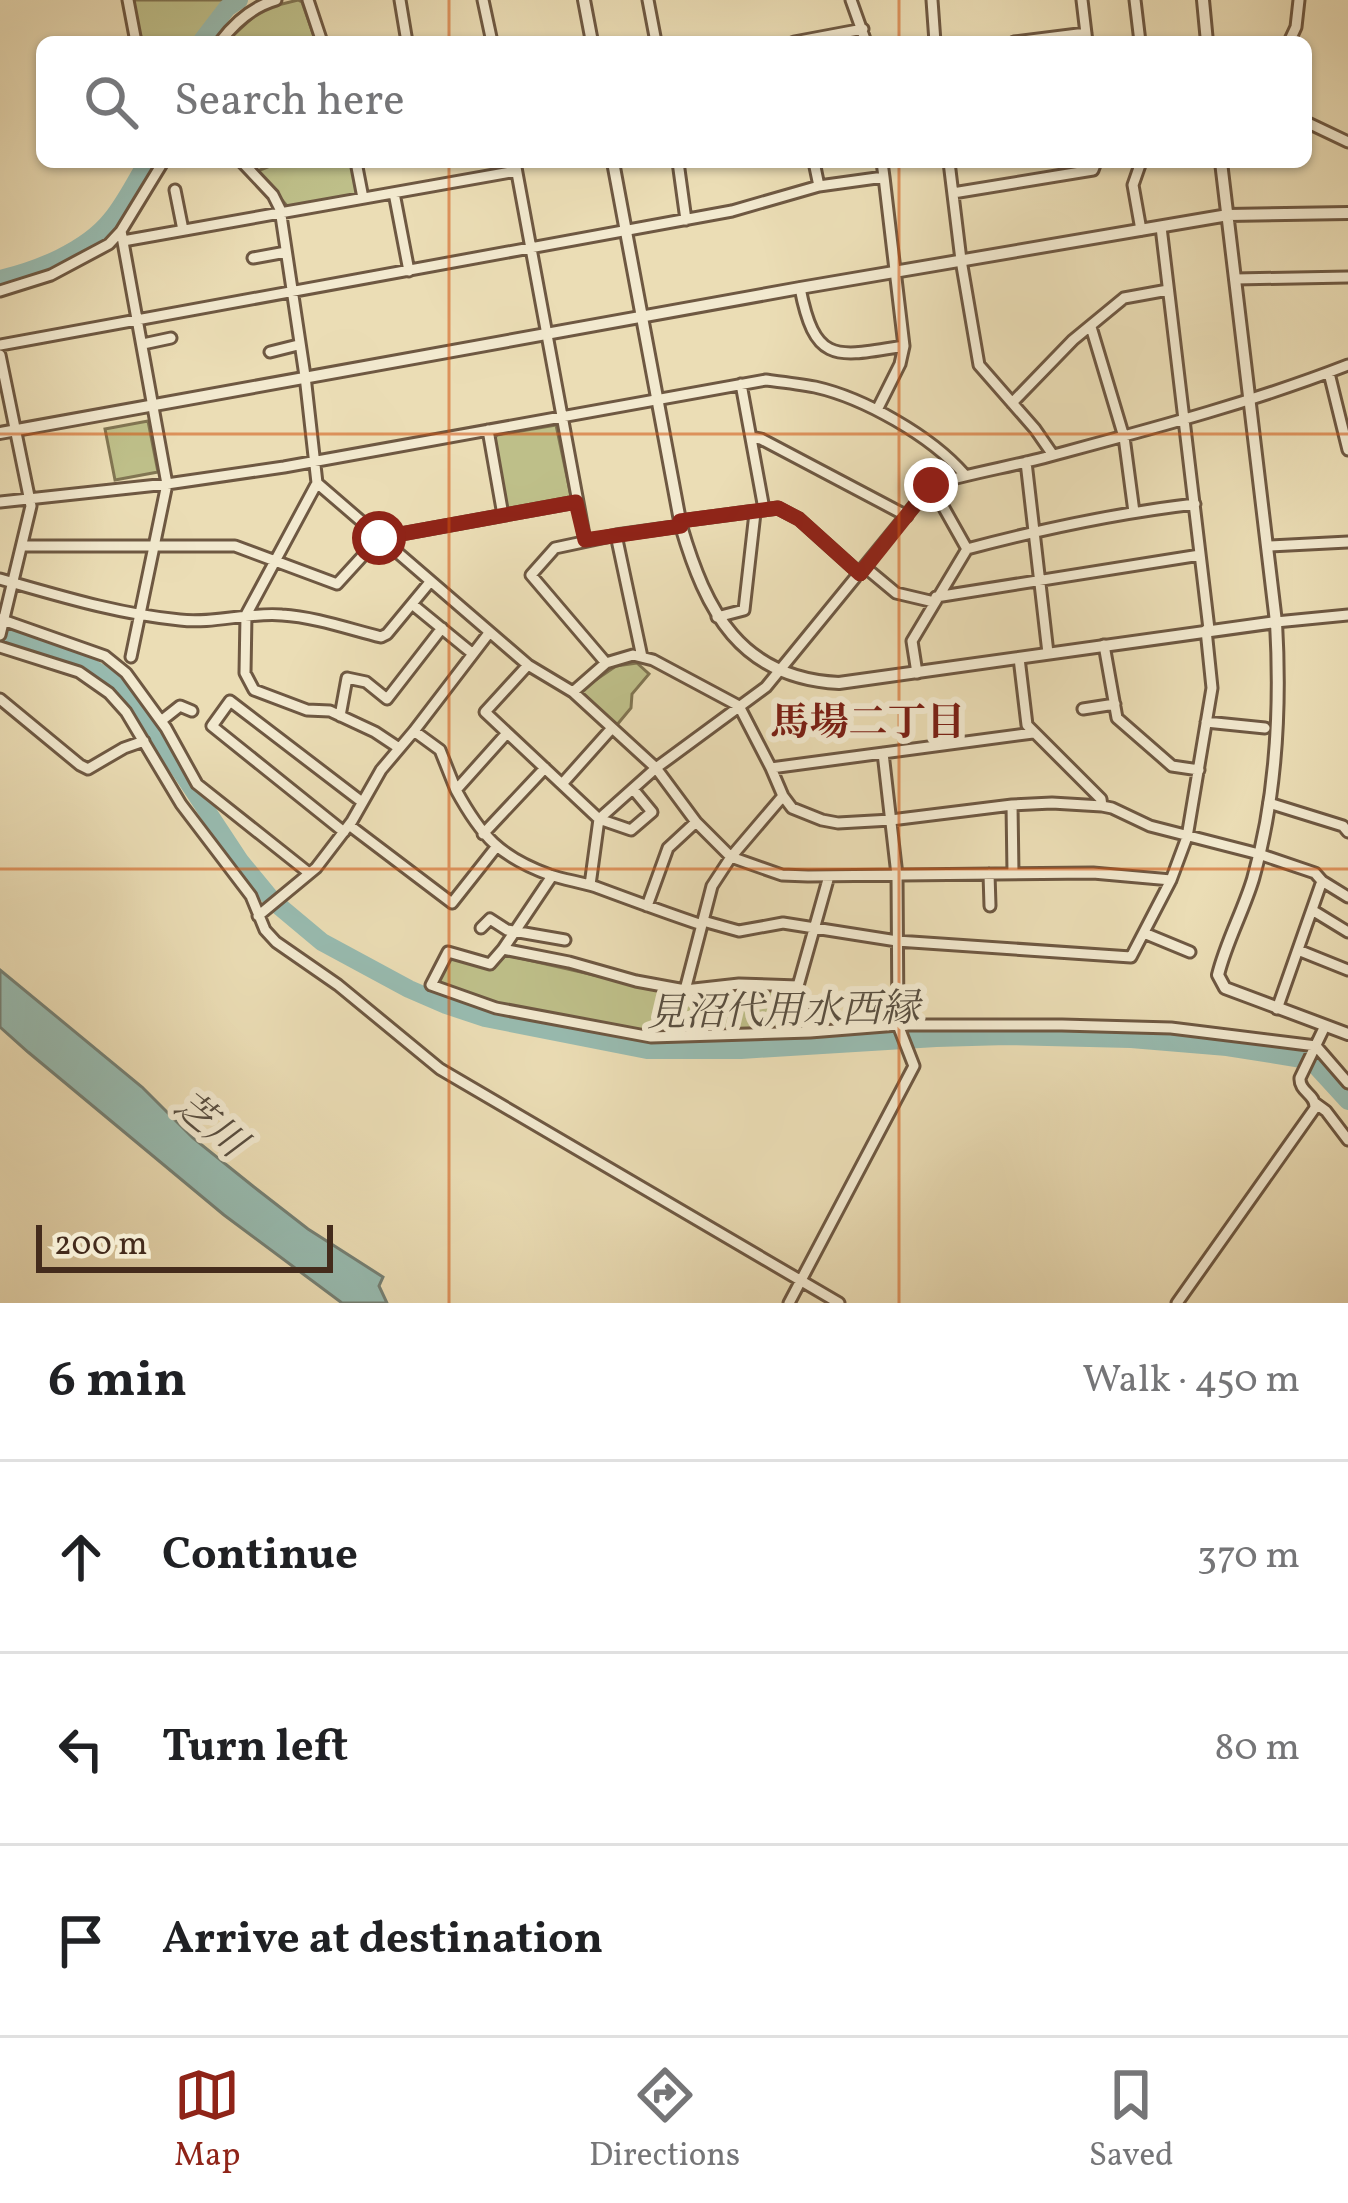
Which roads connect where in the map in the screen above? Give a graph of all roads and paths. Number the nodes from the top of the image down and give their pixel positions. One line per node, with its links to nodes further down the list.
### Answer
1 (128, 0): 15 (street)
2 (276, 0): 16 (street)
3 (308, 0): 17 (street)
4 (400, 0): 18 (street)
5 (484, 0): 19 (street)
6 (584, 0): 20 (street)
7 (648, 0): 21 (street)
8 (851, 0): 14 (street)
9 (932, 0): 24 (street)
10 (1082, 0): 25 (street)
11 (1135, 0): 26 (street)
12 (1202, 0): 27 (street)
13 (1299, 0): 28 (street)
14 (863, 29): 22 (street); 23 (street)
15 (135, 36)
16 (226, 36)
17 (320, 36)
18 (406, 36)
19 (491, 36)
20 (591, 36)
21 (655, 36)
22 (826, 36)
23 (865, 36)
24 (935, 36)
25 (1086, 36)
26 (1139, 36)
27 (1206, 36)
28 (1292, 36)
29 (1312, 125): 30 (street)
30 (1348, 142)
31 (160, 168): 58 (street)
32 (248, 168): 50 (street)
33 (357, 168): 49 (street)
34 (507, 168): 47 (street)
35 (516, 168): 59 (street)
36 (615, 168): 57 (street)
37 (679, 168): 53 (street)
38 (815, 168): 45 (street)
39 (883, 168): 44 (street)
40 (950, 168): 48 (street)
41 (1094, 168): 48 (street)
42 (1139, 168): 56 (street)
43 (1222, 168): 52 (street)
44 (884, 178): 45 (street); 64 (street)
45 (819, 186): 53 (street)
46 (175, 190): 55 (street)
47 (394, 193): 49 (street); 63 (street)
48 (953, 194): 62 (street)
49 (363, 198): 50 (street)
50 (281, 213): 55 (street); 60 (street)
51 (1348, 213): 52 (street)
52 (1228, 215): 54 (street); 66 (street)
53 (686, 220): 57 (street)
54 (1161, 227): 56 (street); 68 (street)
55 (183, 230): 58 (street)
56 (1142, 230): 62 (street)
57 (626, 231): 59 (street); 71 (street)
58 (122, 236): 69 (street); 72 (street)
59 (531, 249): 63 (street); 74 (street)
60 (286, 253): 61 (street); 70 (street)
61 (253, 258)
62 (961, 260): 64 (street); 88 (street)
63 (409, 271): 70 (street)
64 (896, 272): 67 (street); 79 (street)
65 (1348, 277): 66 (street)
66 (1235, 279): 86 (street)
67 (800, 288): 71 (street); 79 (street)
68 (1168, 290): 73 (street); 92 (street)
69 (0, 291)
70 (291, 291): 72 (street); 78 (street)
71 (642, 317): 74 (street); 87 (street)
72 (137, 319): 76 (street); 77 (street)
73 (1091, 327): 88 (street); 96 (street)
74 (545, 335): 84 (street); 91 (street)
75 (171, 338): 76 (street)
76 (143, 344): 89 (street)
77 (0, 345)
78 (298, 345): 80 (street); 84 (street)
79 (904, 346): 90 (street)
80 (270, 352)
81 (0, 355): 94 (street)
82 (1348, 365): 83 (street)
83 (1329, 373): 86 (street); 98 (street)
84 (305, 376): 89 (street); 100 (street)
85 (741, 384): 87 (street); 90 (street); 97 (street)
86 (1250, 398): 92 (street); 122 (street)
87 (657, 401): 91 (street); 114 (street)
88 (1012, 403): 99 (street)
89 (152, 406): 94 (street); 104 (street)
90 (877, 410): 102 (street)
91 (561, 418): 93 (street); 108 (street)
92 (1185, 419): 96 (street); 109 (street)
93 (488, 430): 100 (street); 112 (street)
94 (15, 431): 95 (street); 106 (street)
95 (0, 434)
96 (1124, 436): 99 (street); 111 (street)
97 (751, 437): 110 (street); 113 (street)
98 (1348, 450)
99 (1053, 455): 101 (street)
100 (314, 462): 103 (street); 104 (street)
101 (1026, 462): 102 (street); 115 (street)
102 (964, 475): 105 (street)
103 (317, 482): 117 (street); 125 (street)
104 (166, 484): 106 (street); 121 (street)
105 (931, 485): 113 (street); 123 (street)
106 (32, 500): 107 (street); 120 (street)
107 (0, 502)
108 (576, 502): 112 (street); 118 (street)
109 (1195, 504): 111 (street); 124 (street)
110 (760, 511): 114 (street); 126 (street); 136 (street)
111 (1134, 512): 115 (street)
112 (503, 515): 117 (street)
113 (907, 516): 126 (street)
114 (680, 524): 116 (street); 136 (street)
115 (1034, 532): 123 (street); 128 (street)
116 (616, 535): 118 (street); 146 (street)
117 (379, 538): 125 (street); 129 (street)
118 (585, 540): 148 (street)
119 (1348, 542): 122 (street)
120 (22, 545): 121 (street); 130 (street)
121 (154, 546): 125 (street); 133 (street)
122 (1268, 546): 137 (street)
123 (967, 549): 131 (street)
124 (1200, 555): 128 (street); 140 (street)
125 (275, 561): 135 (street)
126 (863, 571): 131 (street); 151 (street)
127 (0, 579): 130 (street)
128 (1040, 581): 131 (street); 144 (street)
129 (430, 582): 132 (street); 141 (street)
130 (13, 583): 133 (street); 138 (street)
131 (935, 600): 152 (street)
132 (412, 604): 135 (street); 139 (street)
133 (140, 615): 135 (street); 149 (street)
134 (1348, 615): 137 (street)
135 (246, 616): 159 (street)
136 (717, 617): 151 (street)
137 (1276, 622): 140 (street); 179 (street)
138 (1, 625): 149 (street)
139 (442, 628): 145 (street); 159 (street)
140 (1207, 630): 142 (street); 161 (street)
141 (489, 633): 145 (street); 150 (street)
142 (1104, 645): 144 (street); 155 (street)
143 (0, 647): 167 (street)
144 (1048, 653): 147 (street)
145 (473, 654): 164 (street)
146 (642, 657): 148 (street); 156 (street)
147 (1019, 658): 152 (street); 166 (street)
148 (606, 663): 153 (street)
149 (129, 665): 160 (street)
150 (528, 665): 153 (street); 165 (street)
151 (781, 669): 152 (street); 156 (street)
152 (917, 673)
153 (573, 692): 162 (street)
154 (0, 699): 167 (street)
155 (1114, 704): 157 (street); 173 (street)
156 (739, 706): 170 (street); 172 (street)
157 (1083, 709)
158 (192, 711): 160 (street)
159 (340, 716): 168 (street)
160 (161, 721): 192 (street)
161 (1206, 722): 163 (street); 173 (street)
162 (612, 728): 172 (street); 174 (street)
163 (1265, 728)
164 (414, 731): 168 (street); 176 (street)
165 (508, 733): 171 (street); 176 (street)
166 (1033, 733): 169 (street); 181 (street)
167 (144, 741): 205 (street)
168 (399, 748): 178 (street)
169 (883, 753): 170 (street); 183 (street)
170 (771, 767): 177 (street)
171 (545, 768): 174 (street); 187 (street)
172 (656, 768): 175 (street); 184 (street)
173 (1199, 770): 188 (street)
174 (562, 784): 182 (street)
175 (633, 789): 182 (street); 182 (street)
176 (456, 790): 187 (street)
177 (783, 796): 183 (street); 191 (street)
178 (362, 802): 185 (street); 185 (street)
179 (1269, 803): 186 (street); 190 (street)
180 (1012, 805): 181 (street); 183 (street); 193 (street)
181 (1102, 806): 188 (street)
182 (599, 819): 200 (street)
183 (891, 820): 195 (street)
184 (696, 822): 191 (street); 202 (street)
185 (347, 829): 189 (street); 192 (street)
186 (1348, 832)
187 (483, 834): 189 (street)
188 (1187, 837): 190 (street); 198 (street)
189 (496, 846): 196 (street)
190 (1259, 854): 199 (street); 220 (street)
191 (731, 856): 197 (street); 206 (street)
192 (309, 873): 205 (street)
193 (1013, 873): 194 (street); 198 (street)
194 (989, 874): 195 (street); 203 (street)
195 (897, 875): 197 (street); 213 (street)
196 (552, 876): 200 (street); 209 (street)
197 (829, 876): 207 (street)
198 (1171, 880): 211 (street)
199 (1322, 881): 201 (street); 204 (street)
200 (590, 885): 202 (street)
201 (1348, 898)
202 (647, 906): 206 (street)
203 (990, 906)
204 (1312, 910): 210 (street); 215 (street)
205 (258, 916): 229 (street)
206 (702, 923): 207 (street); 219 (street)
207 (814, 927): 213 (street); 218 (street)
208 (481, 928): 209 (street)
209 (516, 930): 212 (street); 214 (street)
210 (1348, 932)
211 (1144, 933): 213 (street); 216 (street)
212 (565, 940)
213 (897, 941): 221 (street)
214 (503, 949): 219 (street); 223 (street)
215 (1298, 950): 217 (street); 220 (street)
216 (1190, 952)
217 (1348, 970)
218 (798, 986): 219 (street); 223 (street)
219 (685, 990)
220 (1277, 1009): 222 (street)
221 (898, 1025): 223 (street); 225 (street); 229 (street)
222 (1325, 1026): 224 (street); 225 (street)
223 (810, 1032)
224 (1348, 1034)
225 (1314, 1051): 226 (street); 227 (street)
226 (1348, 1083)
227 (1315, 1102): 228 (street); 232 (street)
228 (1348, 1140)
229 (801, 1280): 230 (street); 231 (street)
230 (789, 1303)
231 (839, 1303)
232 (1177, 1303)

